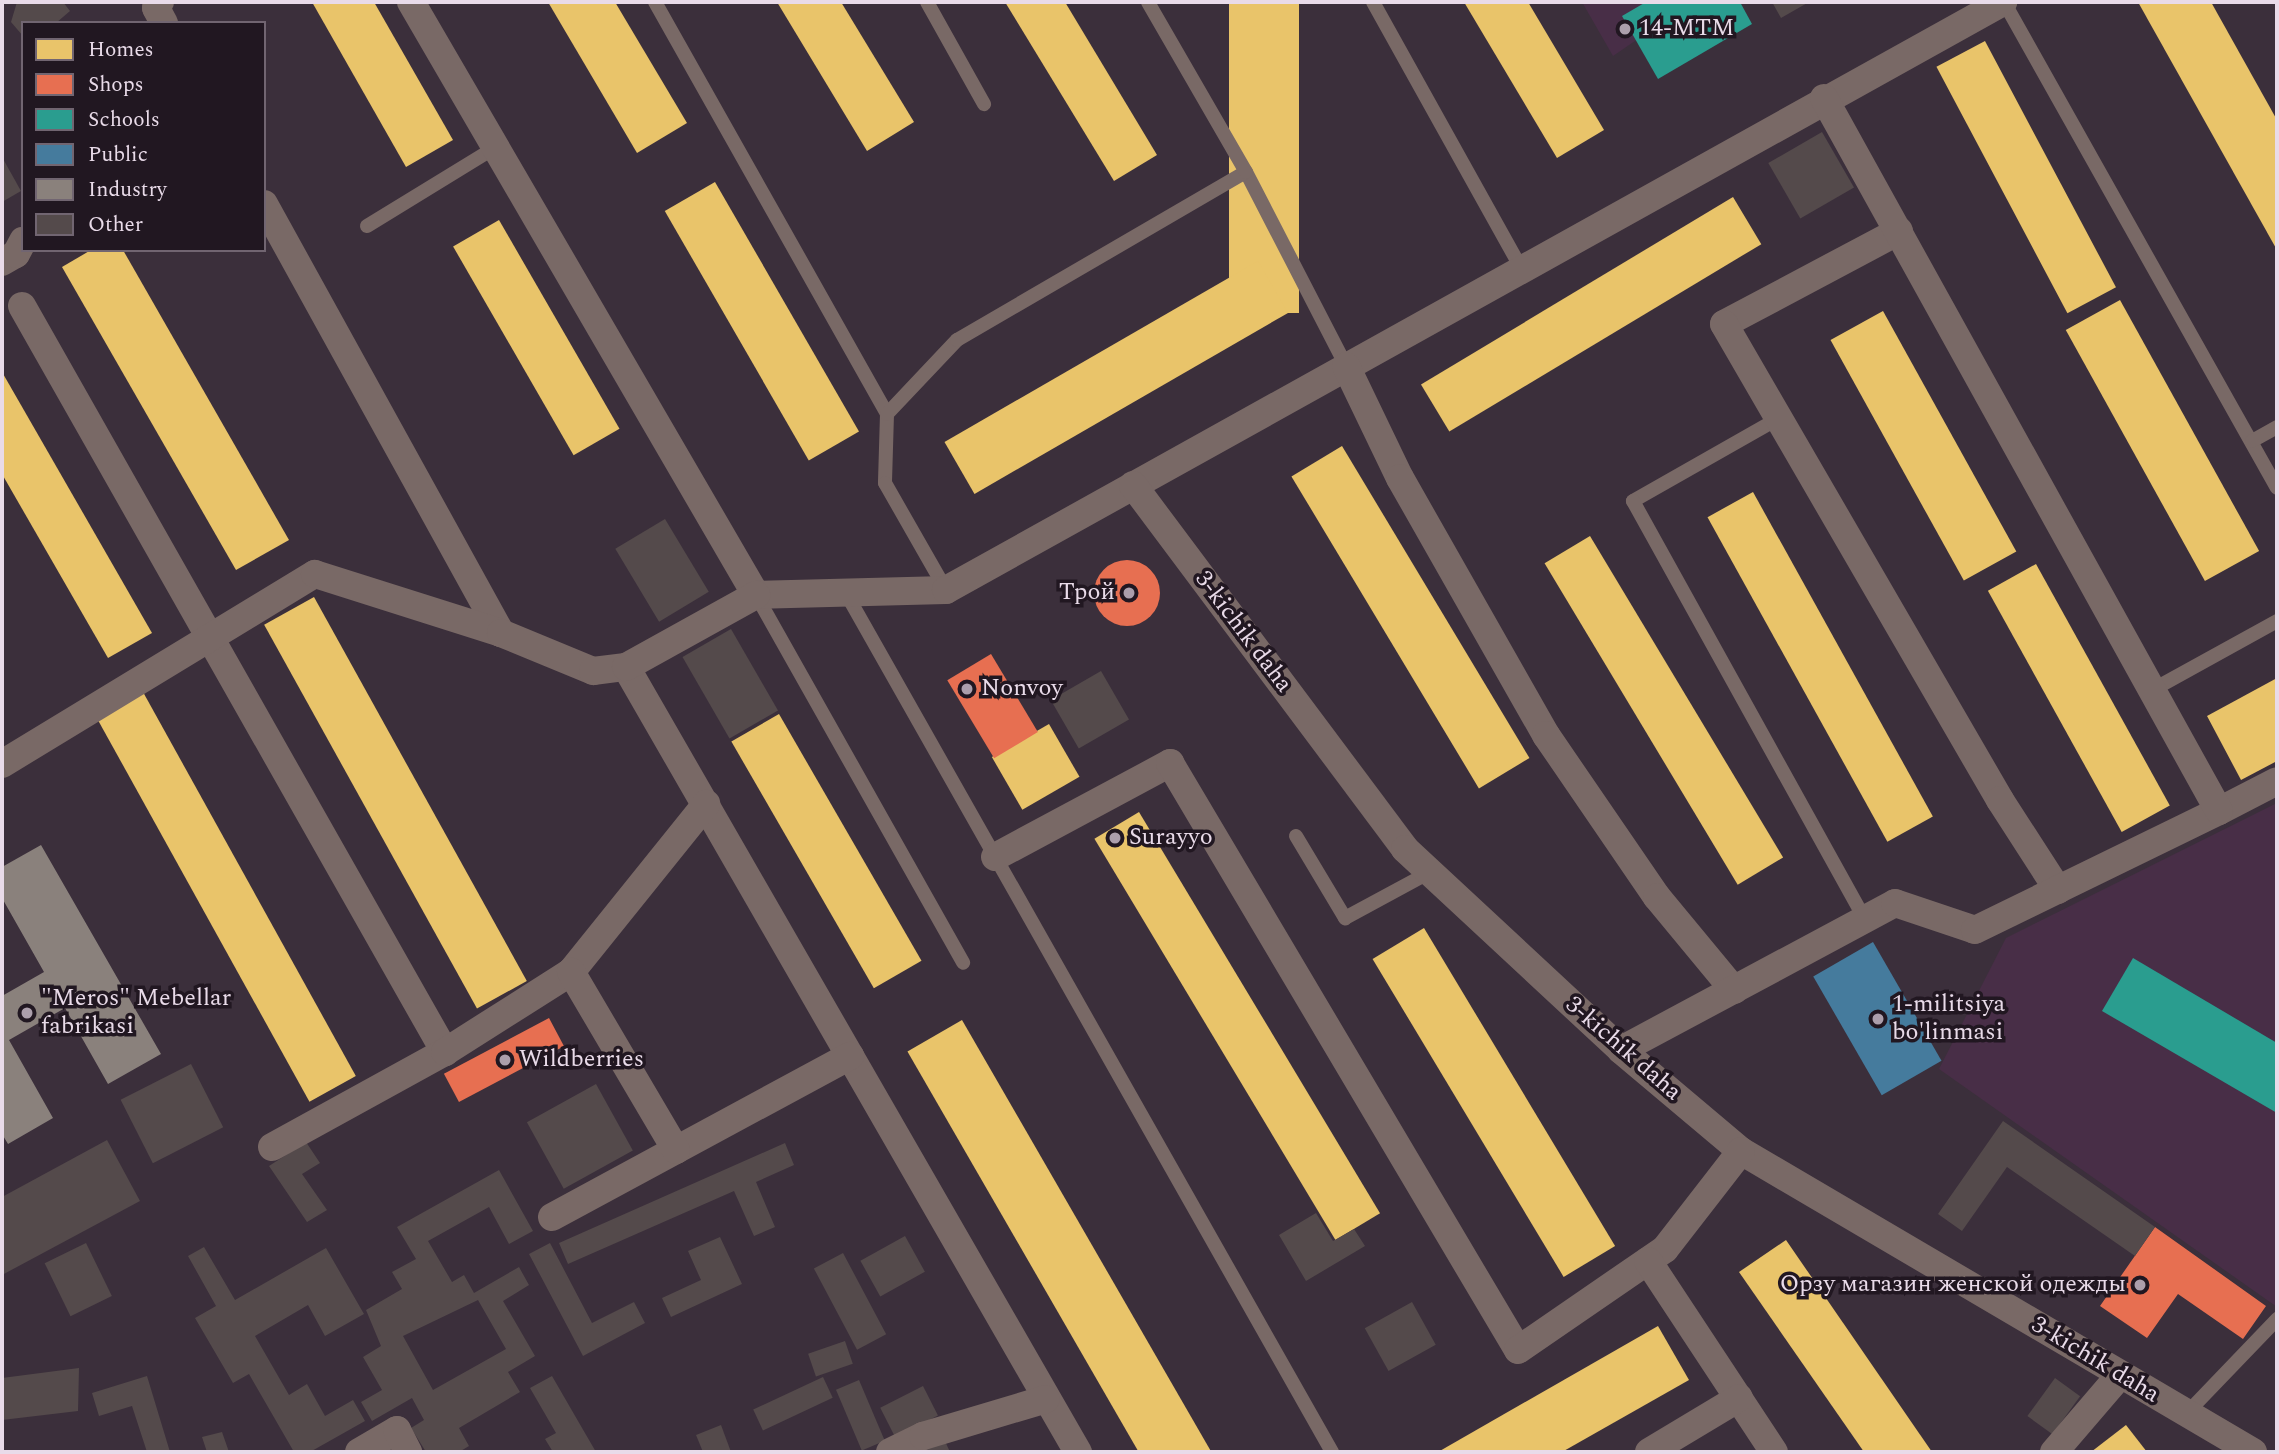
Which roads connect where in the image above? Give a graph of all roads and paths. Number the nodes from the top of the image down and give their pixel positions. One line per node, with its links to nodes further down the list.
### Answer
1 (411, 2): 9 (street)
2 (655, 2): 19 (lane)
3 (927, 2): 8 (lane)
4 (1148, 2): 10 (lane)
5 (1373, 2): 16 (lane)
6 (2004, 2): 7 (street); 22 (lane)
7 (1824, 97): 13 (street); 16 (street)
8 (984, 104)
9 (496, 147): 12 (lane); 26 (street)
10 (1246, 172): 18 (lane); 19 (lane)
11 (266, 208): 29 (street)
12 (367, 226)
13 (1899, 231): 20 (street); 32 (street)
14 (21, 245): 15 (street)
15 (2, 262)
16 (1521, 268): 18 (street)
17 (22, 306): 30 (street)
18 (1346, 366): 23 (street); 44 (street)
19 (887, 414): 25 (lane)
20 (1779, 418): 40 (street); 41 (lane)
21 (2277, 427): 22 (lane)
22 (2252, 441): 24 (lane)
23 (1133, 485): 25 (street); 39 (street, 3-kichik daha)
24 (2277, 488)
25 (946, 590): 27 (street)
26 (756, 595): 27 (street); 31 (street); 42 (lane)
27 (847, 595): 38 (lane)
28 (2277, 621): 32 (lane)
29 (501, 633): 30 (street); 31 (street)
30 (210, 638): 33 (street); 46 (street)
31 (625, 667): 35 (street)
32 (2154, 689): 36 (street)
33 (2, 764)
34 (2277, 780): 36 (street)
35 (706, 804): 43 (street); 47 (street)
36 (2219, 811): 40 (street)
37 (1296, 836): 39 (lane)
38 (996, 857): 52 (street); 62 (lane)
39 (1430, 872): 45 (street, 3-kichik daha)
40 (2058, 890): 41 (street)
41 (1864, 920): 44 (street)
42 (962, 963)
43 (571, 972): 46 (street); 49 (street)
44 (1734, 990): 45 (street)
45 (1620, 1051): 50 (street, 3-kichik daha)
46 (445, 1052): 48 (street)
47 (850, 1056): 49 (street); 56 (street)
48 (272, 1147)
49 (676, 1150): 51 (street)
50 (1741, 1151): 52 (street); 54 (street, 3-kichik daha)
51 (552, 1217)
52 (1648, 1261): 55 (street)
53 (2277, 1319): 57 (lane)
54 (2120, 1375): 57 (street, 3-kichik daha); 65 (street)
55 (1739, 1398): 63 (street); 64 (street)
56 (1046, 1399): 60 (street); 61 (street)
57 (2186, 1414): 66 (street, 3-kichik daha)
58 (359, 1452): 59 (street)
59 (408, 1452)
60 (890, 1452)
61 (1078, 1452)
62 (1332, 1452)
63 (1649, 1452)
64 (1774, 1452)
65 (2054, 1452)
66 (2253, 1452)

